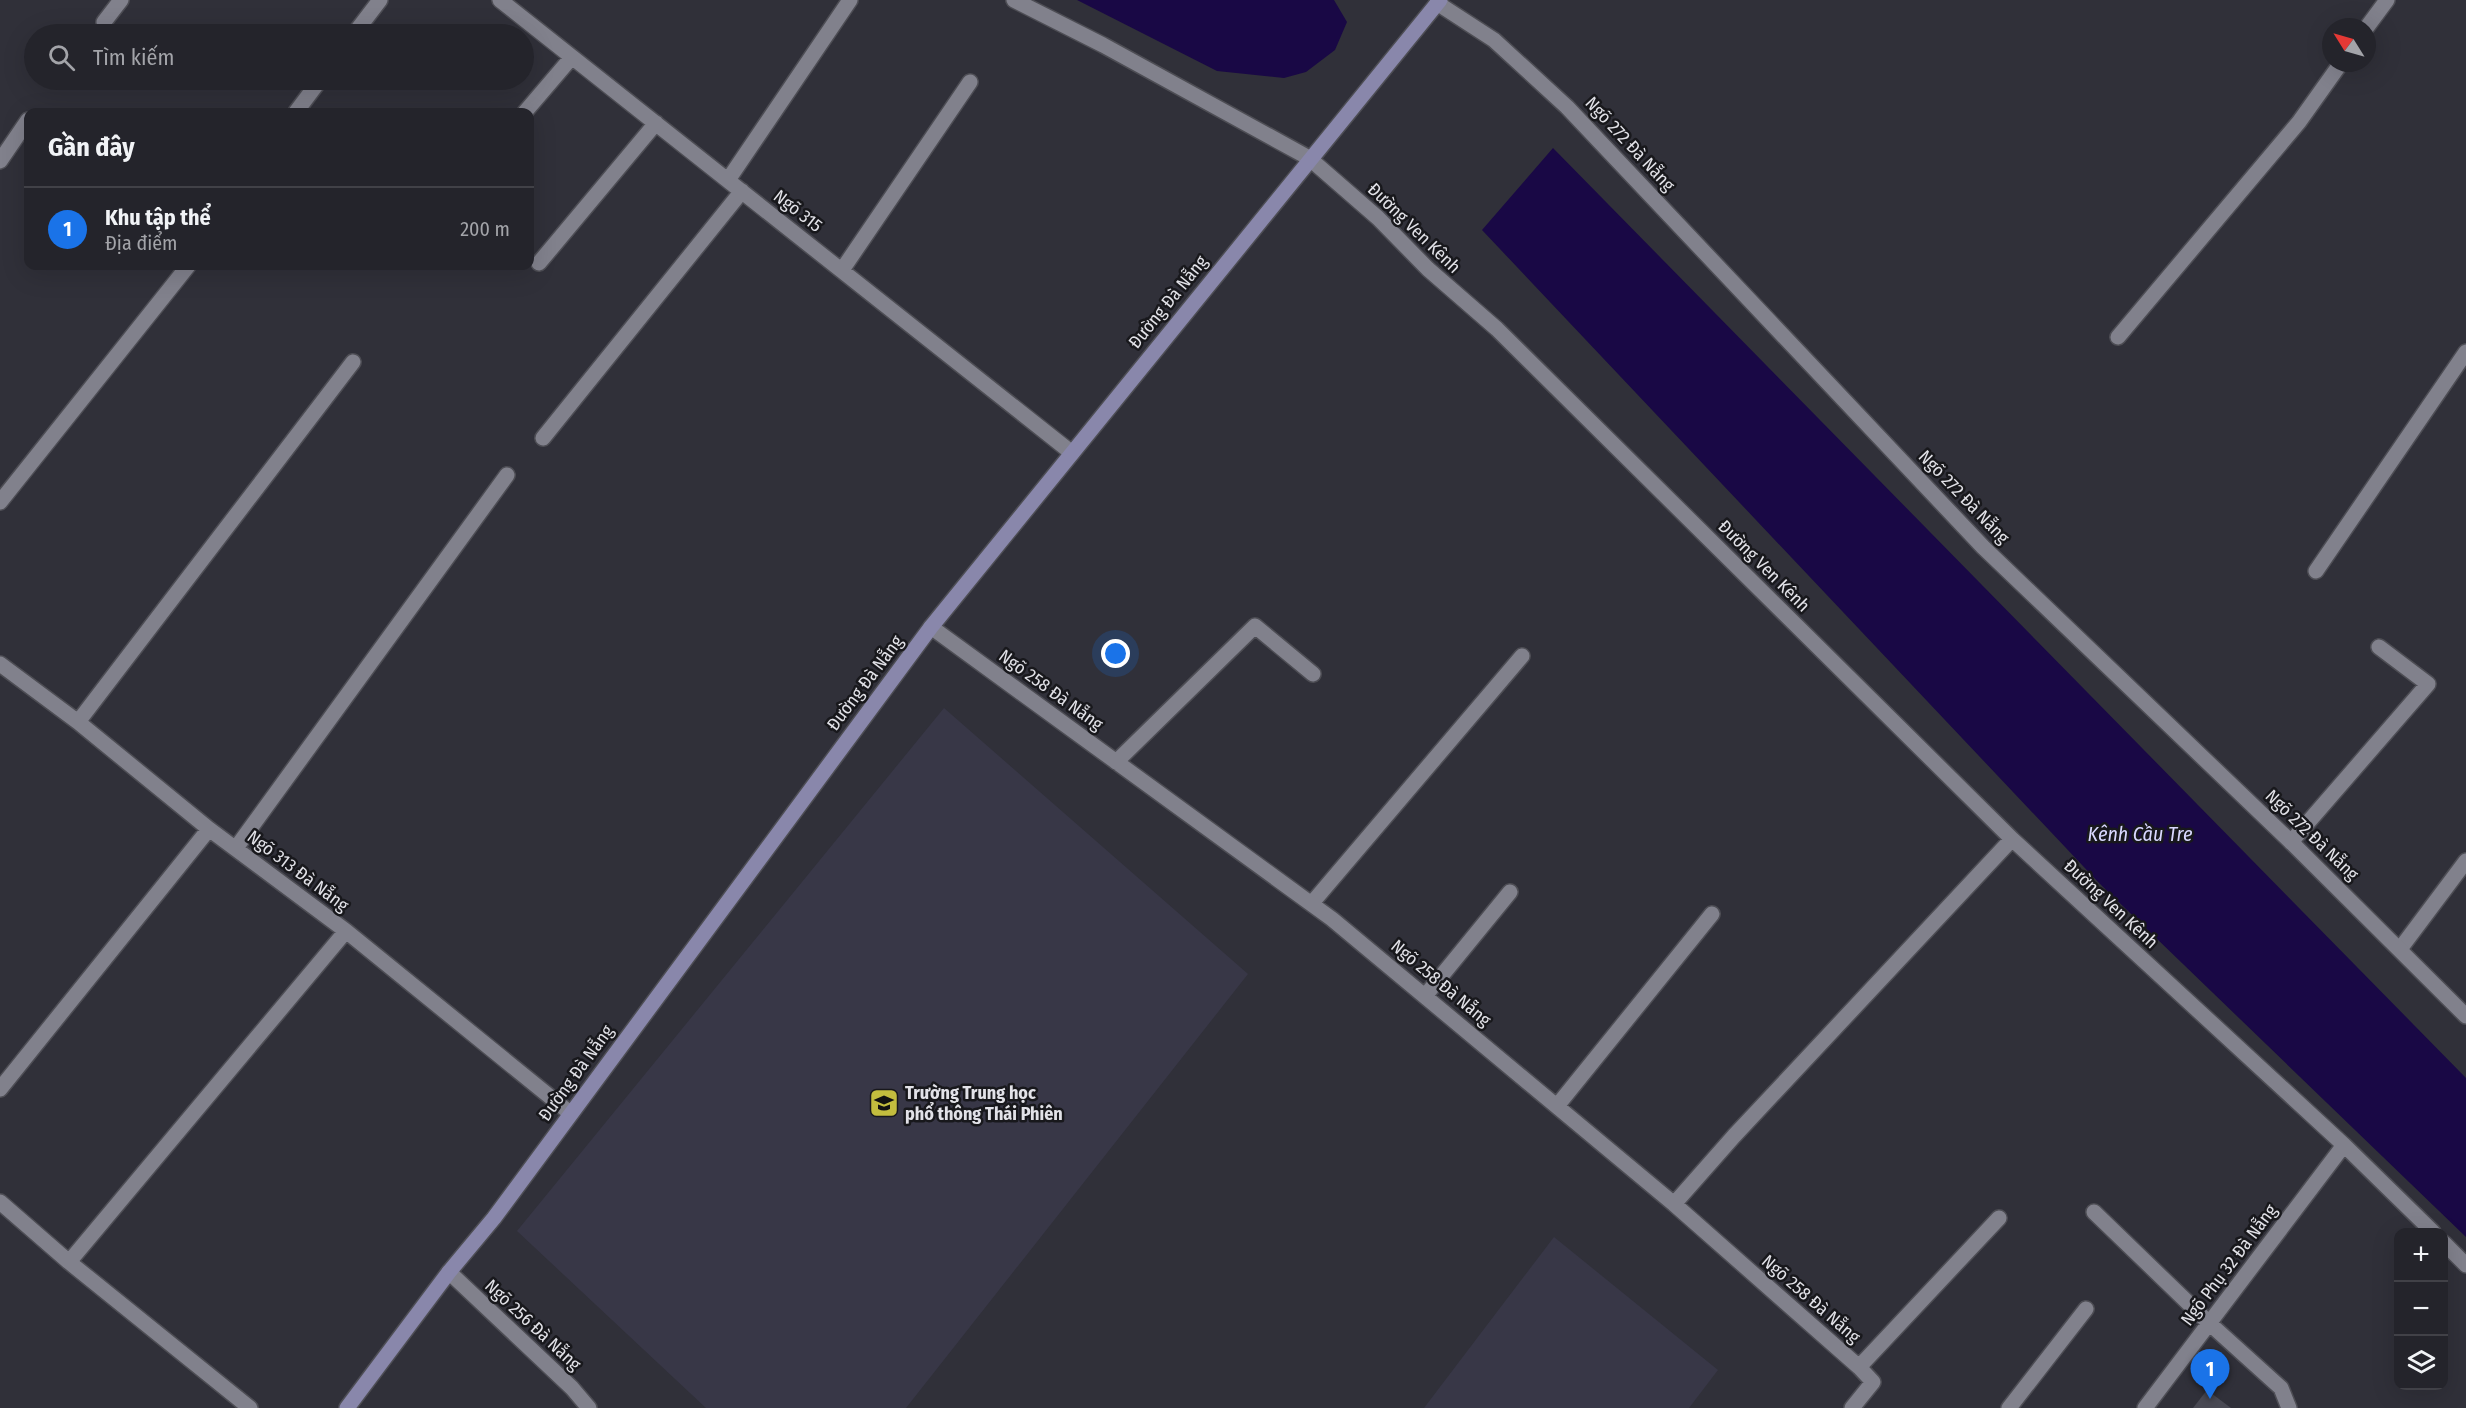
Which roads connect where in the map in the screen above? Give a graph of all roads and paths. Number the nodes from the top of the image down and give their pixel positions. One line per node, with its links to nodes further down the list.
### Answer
1 (121, 0): 9 (street)
2 (380, 0): 10 (street)
3 (500, 0): 11 (street, Ngõ 315)
4 (850, 0): 23 (street)
5 (1014, 0): 21 (street, Đường Ven Kênh)
6 (2386, 0): 8 (street)
7 (1436, 3): 21 (main road, Đường Đà Nẵng); 45 (street, Ngõ 272 Đà Nẵng)
8 (2373, 18)
9 (104, 22)
10 (362, 24)
11 (530, 24)
12 (534, 27): 13 (street, Ngõ 315)
13 (572, 57): 18 (street); 19 (street, Ngõ 315)
14 (2336, 72): 28 (street)
15 (970, 82): 27 (street)
16 (312, 90): 17 (street)
17 (299, 108)
18 (528, 108)
19 (656, 123): 23 (street, Ngõ 315); 25 (street)
20 (24, 126): 22 (street)
21 (1312, 155): 32 (main road, Đường Đà Nẵng); 44 (street, Đường Ven Kênh)
22 (0, 161)
23 (728, 180): 24 (street, Ngõ 315)
24 (742, 191): 27 (street, Ngõ 315); 31 (street)
25 (539, 263)
26 (185, 270): 34 (street)
27 (842, 270): 32 (street, Ngõ 315)
28 (2118, 337)
29 (2466, 352): 35 (street)
30 (353, 362): 41 (street)
31 (543, 438)
32 (1072, 453): 36 (main road, Đường Đà Nẵng)
33 (507, 475): 46 (street)
34 (0, 502)
35 (2316, 571)
36 (931, 627): 42 (street, Ngõ 258 Đà Nẵng); 57 (main road, Đường Đà Nẵng)
37 (2379, 647): 45 (street)
38 (1522, 656): 49 (street)
39 (0, 664): 41 (street, Ngõ 313 Đà Nẵng)
40 (1313, 674): 42 (street)
41 (78, 722): 43 (street, Ngõ 313 Đà Nẵng)
42 (1116, 762): 49 (street, Ngõ 258 Đà Nẵng)
43 (209, 829): 46 (street, Ngõ 313 Đà Nẵng); 55 (street)
44 (2012, 839): 58 (street, Đường Ven Kênh); 60 (street)
45 (2291, 842): 52 (street, Ngõ 272 Đà Nẵng)
46 (236, 848): 51 (street, Ngõ 313 Đà Nẵng)
47 (2466, 861): 52 (street)
48 (1510, 892): 53 (street)
49 (1312, 903): 53 (street, Ngõ 258 Đà Nẵng)
50 (1712, 914): 56 (street)
51 (346, 931): 57 (street, Ngõ 313 Đà Nẵng); 65 (street)
52 (2400, 948): 54 (street, Ngõ 272 Đà Nẵng)
53 (1425, 996): 56 (street, Ngõ 258 Đà Nẵng)
54 (2466, 1016)
55 (0, 1089)
56 (1557, 1106): 60 (street, Ngõ 258 Đà Nẵng)
57 (570, 1113): 67 (main road, Đường Đà Nẵng)
58 (2344, 1145): 63 (street, Đường Ven Kênh); 69 (street, Ngõ Phụ 32 Đà Nẵng)
59 (0, 1202): 65 (street)
60 (1674, 1204): 70 (street, Ngõ 258 Đà Nẵng)
61 (2094, 1212): 69 (street)
62 (1999, 1218): 70 (street)
63 (2428, 1228)
64 (2448, 1247): 66 (street)
65 (69, 1262): 71 (street)
66 (2466, 1265)
67 (449, 1272): 72 (main road, Đường Đà Nẵng); 73 (street, Ngõ 256 Đà Nẵng)
68 (2086, 1309): 75 (street)
69 (2209, 1323): 76 (street, Ngõ Phụ 32 Đà Nẵng); 77 (street)
70 (1859, 1367): 74 (street, Ngõ 258 Đà Nẵng)
71 (250, 1408)
72 (347, 1408)
73 (589, 1408)
74 (1852, 1408)
75 (2009, 1408)
76 (2145, 1408)
77 (2289, 1408)

